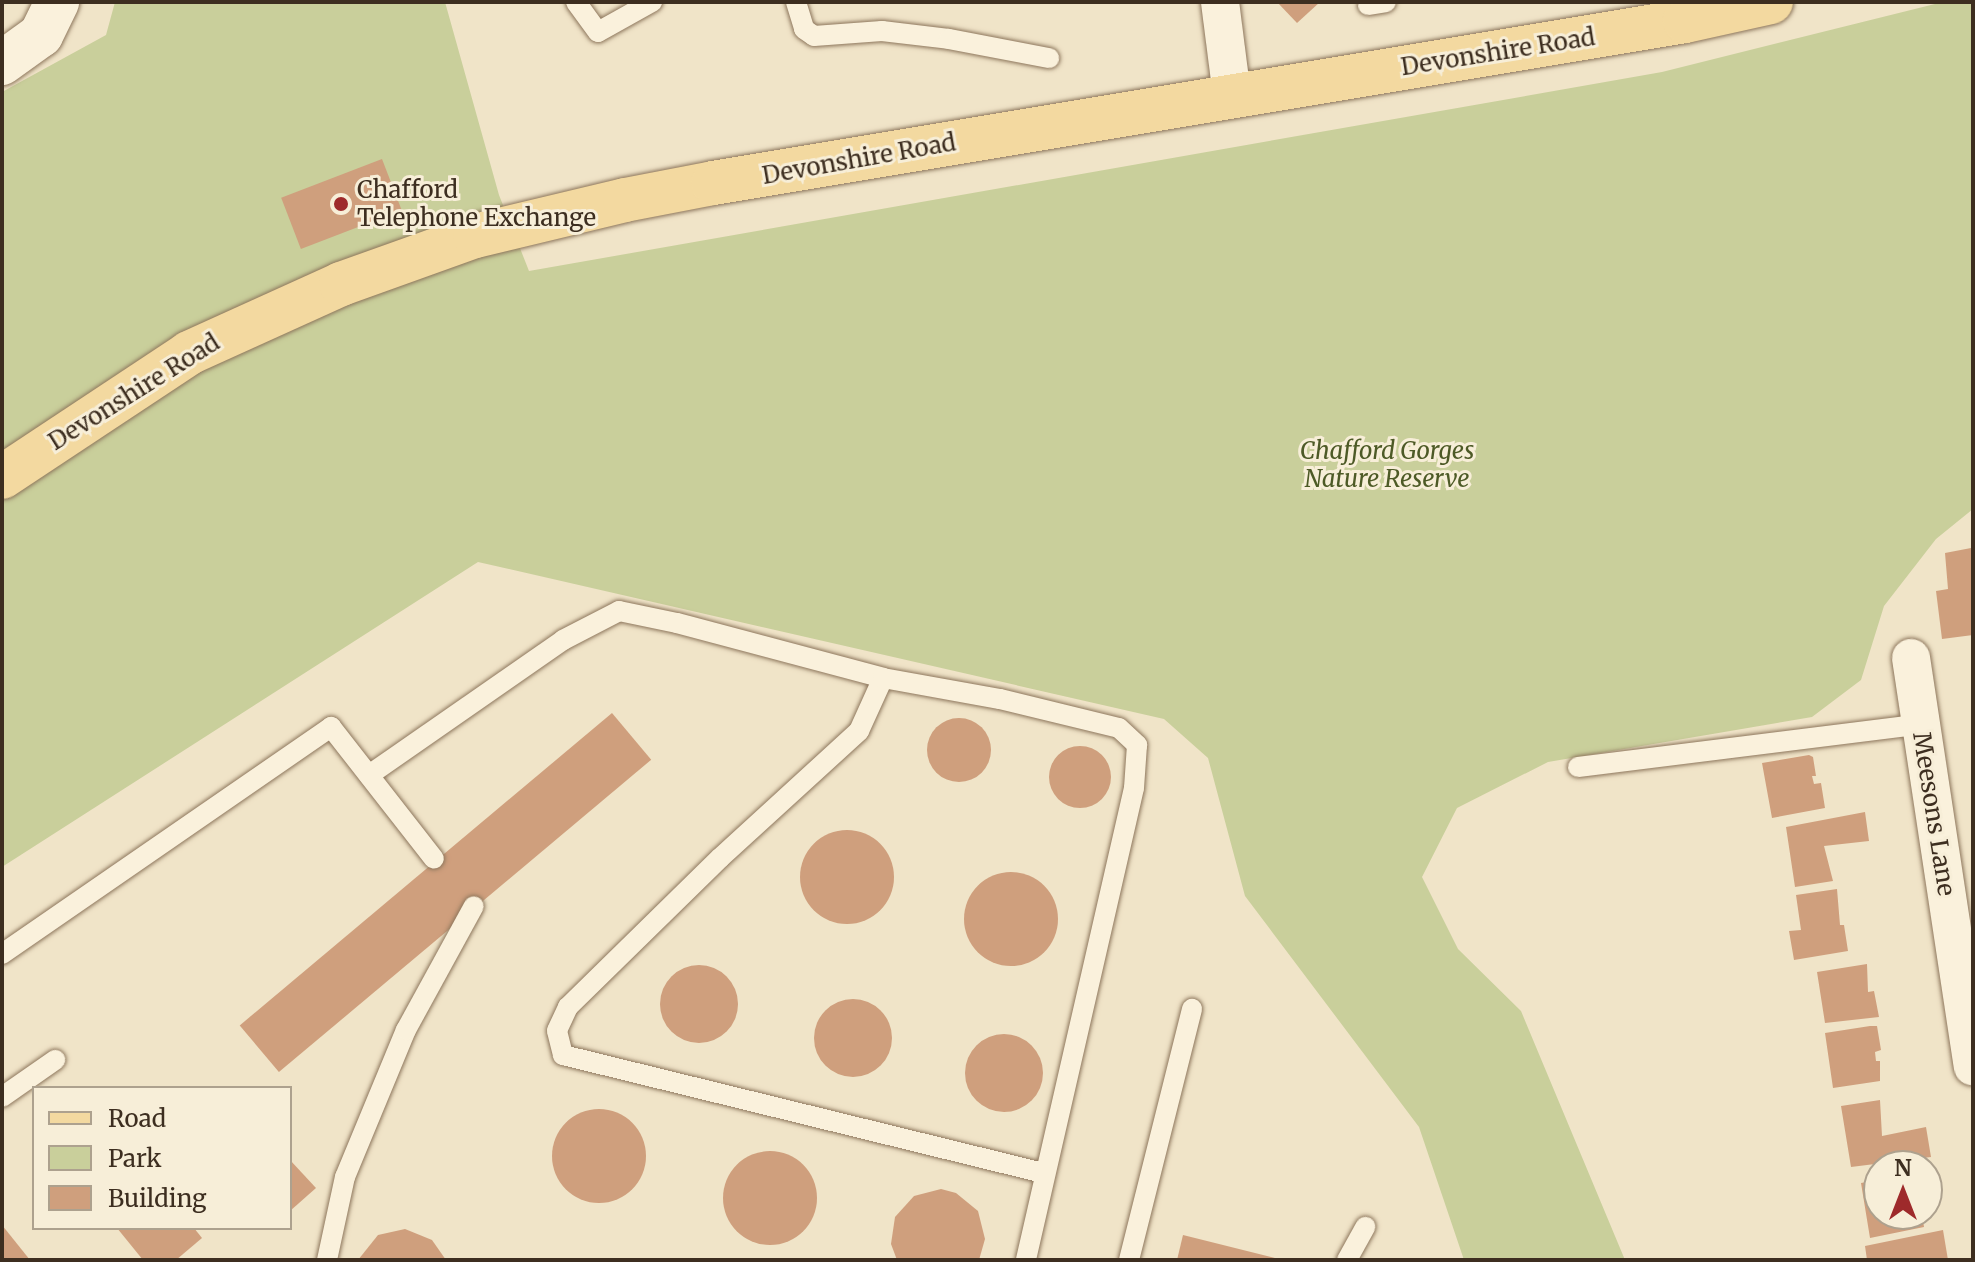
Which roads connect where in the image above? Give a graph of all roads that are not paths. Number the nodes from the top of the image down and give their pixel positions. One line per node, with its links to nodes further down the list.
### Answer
1 (57, 2): 8 (street)
2 (576, 2): 3 (lane)
3 (652, 2)
4 (796, 2): 7 (lane)
5 (1220, 2): 9 (street)
6 (1771, 2): 9 (main road, Devonshire Road)
7 (1049, 58)
8 (2, 63)
9 (1232, 96): 10 (main road, Devonshire Road)
10 (2, 477)
11 (1911, 658): 13 (street, Meesons Lane)
12 (883, 678): 15 (lane); 23 (lane); 23 (lane)
13 (1921, 724): 14 (lane); 21 (street, Meesons Lane)
14 (1578, 767)
15 (369, 775): 16 (lane); 18 (lane)
16 (434, 859)
17 (474, 906): 25 (lane)
18 (2, 954)
19 (1192, 1009): 27 (lane)
20 (55, 1060): 22 (lane)
21 (1973, 1066)
22 (2, 1097)
23 (1045, 1173): 26 (lane)
24 (1365, 1227): 28 (lane)
25 (327, 1260)
26 (1026, 1260)
27 (1129, 1260)
28 (1347, 1260)

